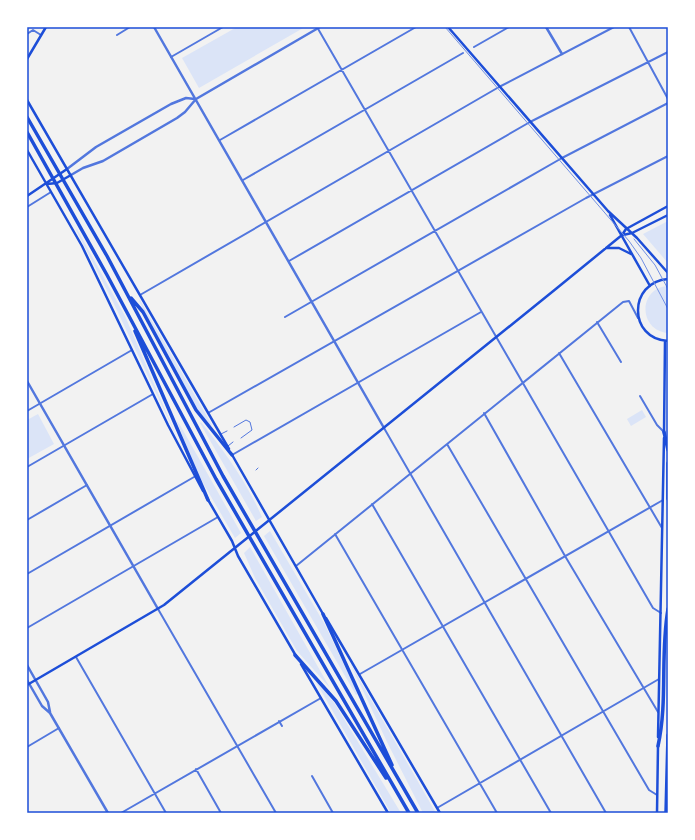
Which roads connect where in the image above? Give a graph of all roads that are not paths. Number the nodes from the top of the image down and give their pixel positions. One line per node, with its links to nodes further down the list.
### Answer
1 (46, 27): 13 (main road)
2 (130, 27): 14 (street)
3 (154, 27): 19 (street)
4 (223, 27): 19 (street)
5 (318, 27): 22 (street); 24 (street)
6 (416, 27): 22 (street)
7 (448, 27): 23 (main road)
8 (509, 27): 15 (street)
9 (546, 27): 18 (street)
10 (614, 27): 18 (street)
11 (629, 27): 21 (street)
12 (27, 34): 13 (street)
13 (41, 35): 20 (main road)
14 (117, 35)
15 (474, 47)
16 (668, 52): 21 (street)
17 (463, 53): 28 (street)
18 (562, 54): 23 (street)
19 (171, 57): 24 (street)
20 (27, 59)
21 (648, 62): 25 (street); 30 (street)
22 (342, 70): 28 (street); 33 (street)
23 (499, 87): 30 (main road); 35 (street)
24 (196, 99): 33 (street); 39 (street); 40 (street)
25 (668, 99)
26 (27, 100): 39 (main road)
27 (668, 103): 37 (street)
28 (365, 110): 35 (street); 41 (street)
29 (27, 117): 63 (highway)
30 (530, 122): 37 (main road); 43 (street)
31 (27, 132): 38 (highway)
32 (27, 136): 38 (highway)
33 (220, 140): 41 (street)
34 (27, 150): 42 (main road)
35 (388, 150): 43 (street); 51 (street)
36 (668, 156): 46 (street)
37 (562, 158): 46 (main road); 53 (street)
38 (43, 161): 68 (highway)
39 (67, 169): 40 (main road); 42 (main road)
40 (70, 175): 42 (main road); 64 (main road)
41 (243, 180): 51 (street)
42 (47, 184): 44 (main road); 45 (main road)
43 (411, 191): 53 (street); 58 (street)
44 (52, 192): 48 (street); 74 (main road)
45 (28, 194)
46 (593, 195): 49 (main road); 59 (street)
47 (668, 206): 52 (main road)
48 (27, 207)
49 (608, 211): 52 (main road); 55 (main road)
50 (668, 215): 54 (main road)
51 (266, 221): 58 (street); 64 (street)
52 (626, 228): 54 (main road); 55 (main road)
53 (435, 231): 59 (street); 65 (street)
54 (632, 234): 55 (main road); 60 (main road)
55 (622, 235): 56 (main road); 57 (main road)
56 (605, 248): 57 (main road); 71 (main road)
57 (632, 254): 62 (main road)
58 (289, 261): 65 (street)
59 (458, 271): 66 (street); 72 (street)
60 (668, 273)
61 (668, 279): 62 (main road)
62 (650, 286): 69 (main road)
63 (126, 291): 97 (highway); 153 (highway)
64 (140, 294): 84 (main road)
65 (312, 301): 67 (street); 72 (street)
66 (481, 311): 71 (street); 78 (street)
67 (285, 317)
68 (131, 319): 104 (highway); 155 (highway)
69 (639, 320): 70 (street); 73 (main road)
70 (597, 322): 75 (street); 76 (street)
71 (496, 337): 79 (street); 87 (main road)
72 (336, 341): 78 (street); 84 (street)
73 (667, 341): 89 (main road)
74 (132, 350): 80 (main road); 82 (street)
75 (559, 353): 79 (street); 107 (street)
76 (621, 362)
77 (27, 381): 82 (street)
78 (359, 382): 87 (street); 97 (street)
79 (522, 383): 85 (street); 113 (street)
80 (153, 394): 94 (street); 101 (main road)
81 (640, 396): 89 (street)
82 (40, 404): 83 (street); 94 (street)
83 (27, 411)
84 (208, 413): 90 (main road)
85 (484, 413): 93 (street); 116 (street)
86 (234, 427): 91 (lane)
87 (384, 428): 100 (street); 110 (main road)
88 (227, 431): 90 (lane)
89 (664, 432): 96 (highway); 105 (main road)
90 (220, 434): 95 (main road)
91 (241, 438)
92 (233, 442): 95 (lane)
93 (447, 443): 100 (street); 120 (street)
94 (64, 445): 99 (street); 102 (street)
95 (227, 446): 97 (main road)
96 (668, 450)
97 (232, 455): 110 (main road)
98 (668, 463): 103 (highway)
99 (27, 467)
100 (410, 474): 106 (street); 121 (street)
101 (194, 477): 104 (main road); 111 (street)
102 (87, 486): 109 (street); 111 (street)
103 (668, 499)
104 (208, 500): 108 (main road)
105 (663, 500): 107 (street); 112 (main road)
106 (372, 504): 114 (street); 126 (street)
107 (649, 507): 112 (street); 113 (street)
108 (218, 517): 115 (main road); 117 (street)
109 (27, 520)
110 (269, 520): 115 (main road); 118 (main road)
111 (110, 526): 117 (street); 119 (street)
112 (662, 529): 124 (main road)
113 (608, 531): 116 (street); 124 (street)
114 (335, 534): 118 (street); 128 (street)
115 (235, 548): 122 (main road); 129 (main road)
116 (565, 556): 120 (street); 137 (street)
117 (134, 566): 122 (street); 127 (street)
118 (296, 566): 125 (main road)
119 (27, 574)
120 (525, 579): 121 (street); 139 (street)
121 (484, 603): 126 (street); 146 (street)
122 (158, 609): 130 (main road); 147 (street)
123 (668, 609): 148 (highway)
124 (661, 613): 133 (main road)
125 (323, 614): 132 (main road); 153 (highway)
126 (443, 626): 128 (street); 150 (street)
127 (27, 628)
128 (402, 650): 132 (street); 154 (street)
129 (295, 655): 138 (main road); 155 (highway)
130 (76, 657): 135 (main road); 156 (street)
131 (27, 664): 135 (street)
132 (360, 674): 158 (main road)
133 (659, 679): 137 (street); 140 (main road)
134 (27, 680): 136 (street)
135 (36, 680): 136 (main road); 141 (street)
136 (28, 685): 141 (street)
137 (644, 688): 139 (street); 140 (street)
138 (321, 698): 142 (street); 165 (main road)
139 (602, 712): 146 (street); 157 (street)
140 (658, 712): 148 (main road)
141 (50, 713): 144 (street)
142 (279, 721): 143 (street); 147 (street)
143 (282, 726)
144 (59, 728): 149 (street); 159 (street)
145 (668, 735): 173 (highway)
146 (561, 736): 150 (street); 171 (street)
147 (237, 746): 151 (street); 163 (street)
148 (658, 746): 157 (main road)
149 (27, 747)
150 (520, 759): 154 (street); 170 (street)
151 (196, 769): 156 (street); 162 (street)
152 (312, 776): 164 (street)
153 (397, 777): 167 (highway)
154 (479, 783): 158 (street); 169 (street)
155 (393, 786): 166 (highway)
156 (155, 793): 160 (street); 161 (street)
157 (657, 796): 172 (main road)
158 (437, 808): 168 (main road)
159 (108, 813)
160 (121, 813)
161 (166, 813)
162 (221, 813)
163 (276, 813)
164 (333, 813)
165 (388, 813)
166 (409, 813)
167 (418, 813)
168 (440, 813)
169 (497, 813)
170 (551, 813)
171 (606, 813)
172 (657, 813)
173 (666, 813)

